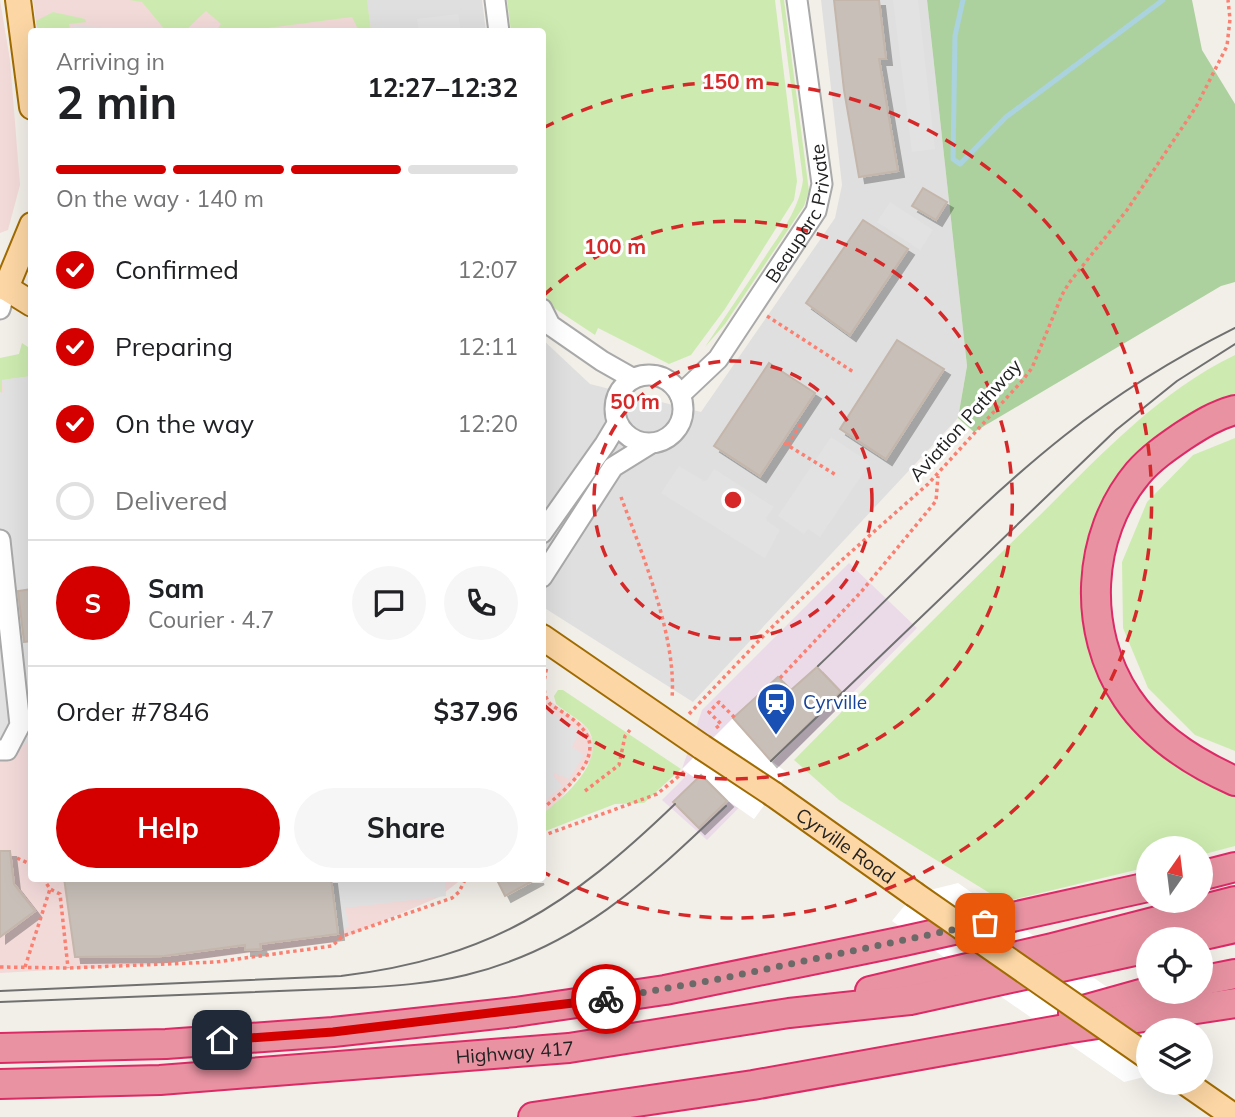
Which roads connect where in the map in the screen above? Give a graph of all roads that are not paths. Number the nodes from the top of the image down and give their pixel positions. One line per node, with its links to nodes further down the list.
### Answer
1 (18, 0): 5 (main road)
2 (495, 0): 4 (street)
3 (797, 0): 11 (street, Beauparc Private)
4 (498, 28)
5 (28, 76)
6 (28, 234): 7 (main road)
7 (1, 293): 8 (main road)
8 (28, 303)
9 (546, 318): 10 (street)
10 (632, 378): 11 (street); 13 (street)
11 (680, 395): 14 (street)
12 (1235, 410): 20 (highway)
13 (617, 424): 14 (street); 15 (street)
14 (650, 444): 17 (street)
15 (546, 527)
16 (0, 540): 19 (street)
17 (546, 571)
18 (547, 640): 35 (main road, Cyrville Road, bridge)
19 (0, 750)
20 (1235, 780)
21 (1235, 867): 22 (highway)
22 (1213, 873)
23 (1136, 890): 33 (highway)
24 (1235, 901): 32 (highway)
25 (1235, 928): 26 (highway)
26 (1213, 933)
27 (1136, 951): 32 (highway, Highway 417)
28 (1235, 974): 29 (highway)
29 (1213, 978)
30 (1136, 995): 34 (highway)
31 (1235, 1003): 34 (highway)
32 (789, 1013): 36 (highway, Highway 417)
33 (0, 1048)
34 (949, 1049): 38 (highway)
35 (1136, 1049)
36 (0, 1084)
37 (1203, 1095): 39 (main road)
38 (533, 1117)
39 (1235, 1117)

